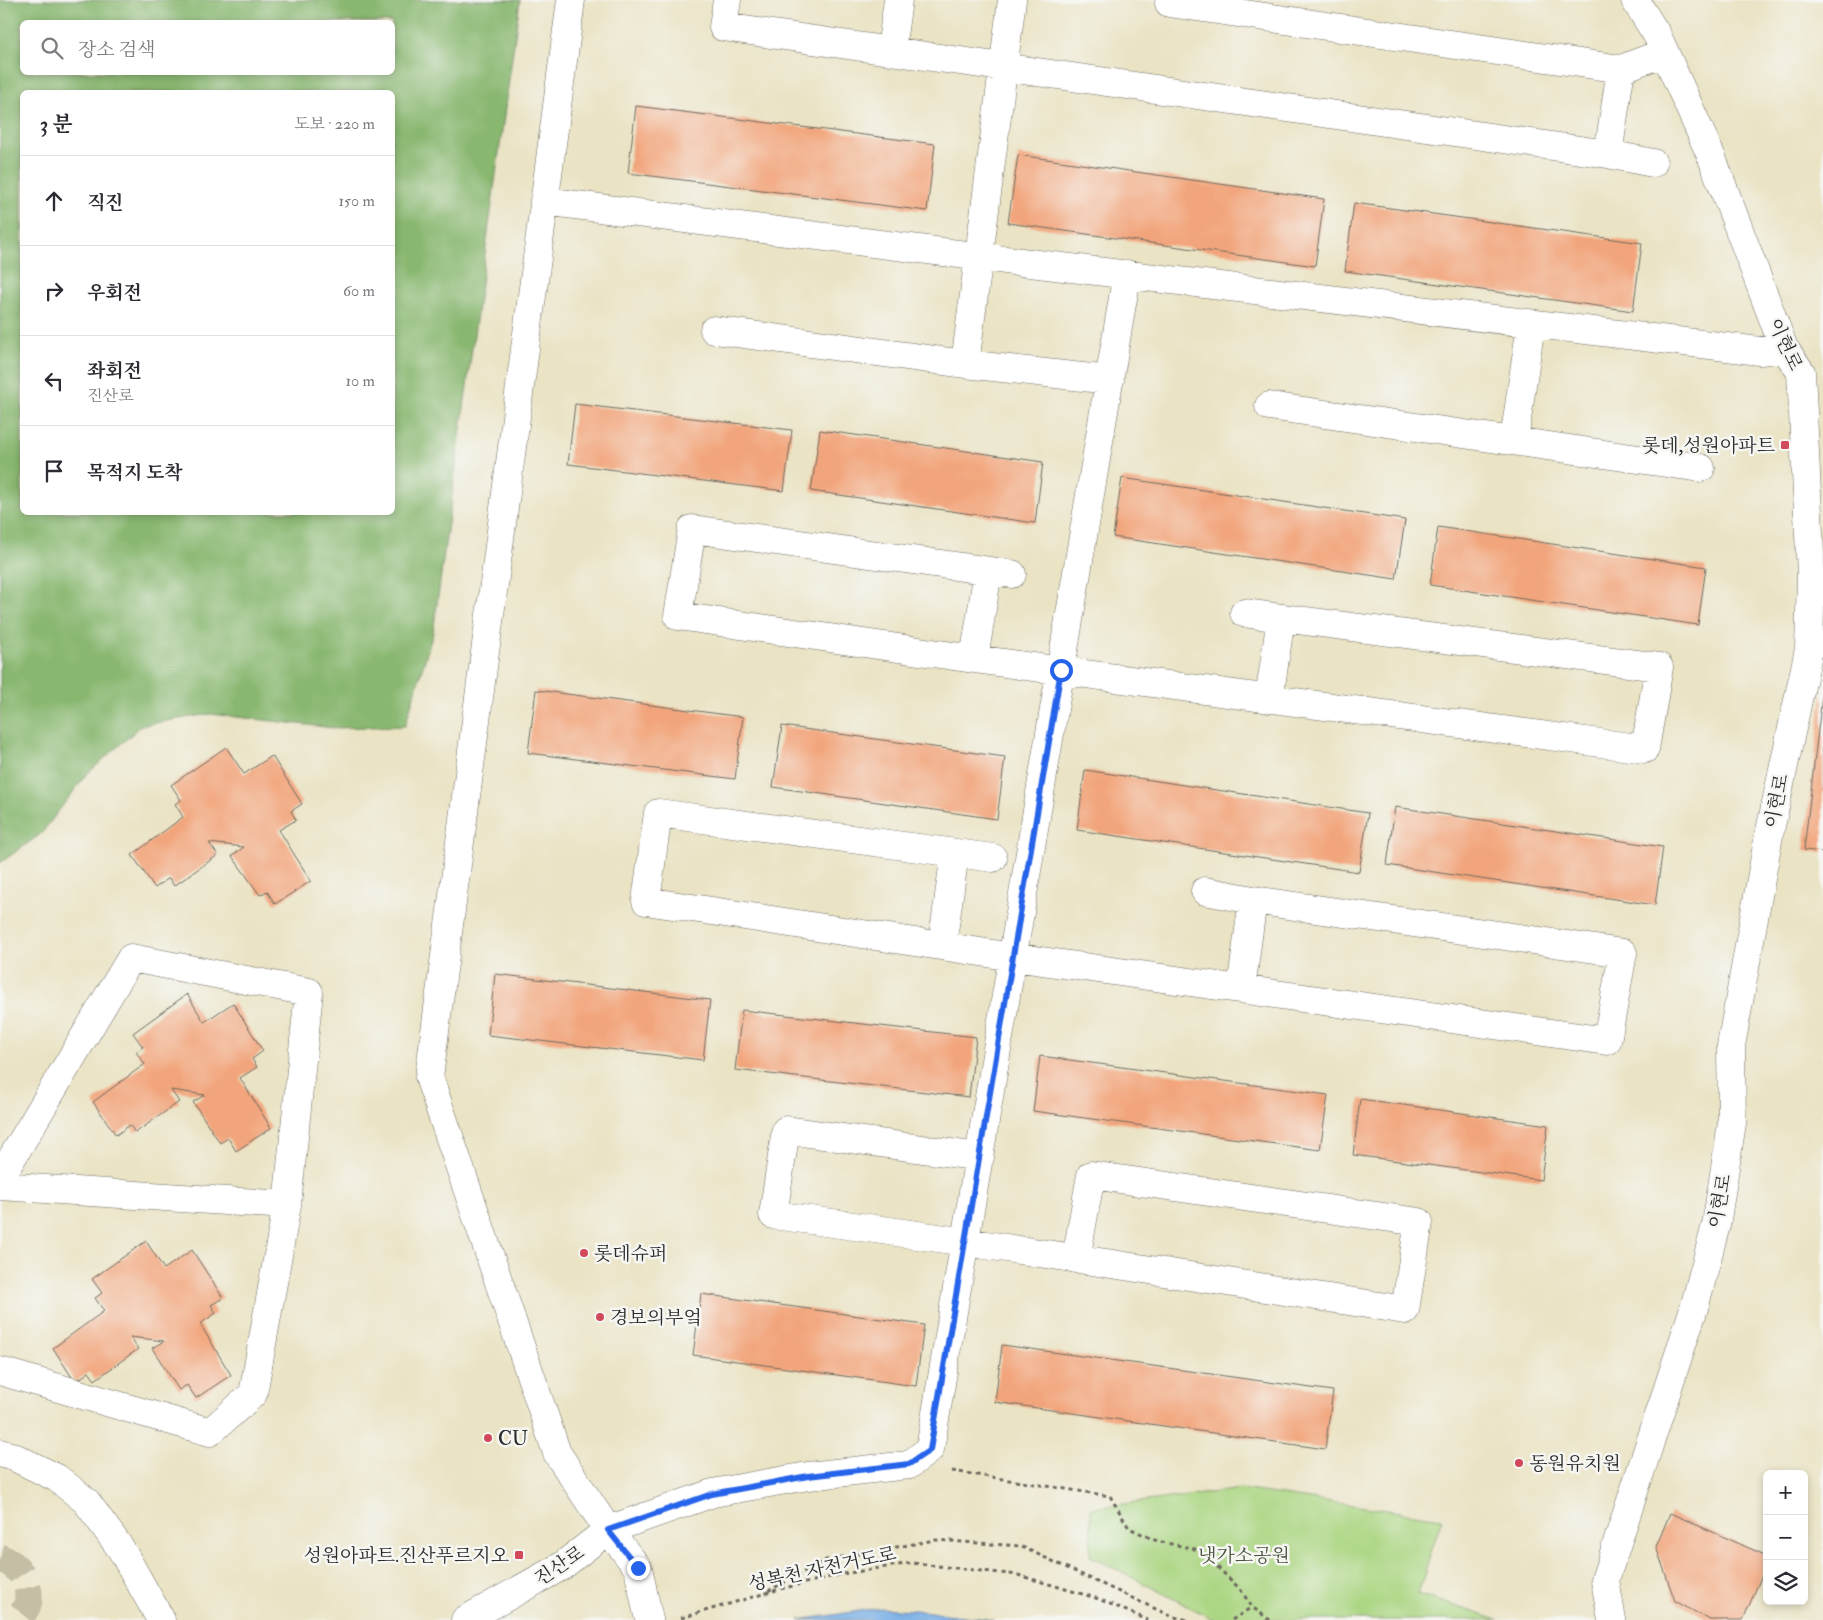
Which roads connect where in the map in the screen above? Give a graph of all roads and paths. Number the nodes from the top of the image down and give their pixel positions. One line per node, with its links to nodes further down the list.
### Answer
1 (571, 0): 14 (street)
2 (727, 0): 8 (street)
3 (898, 0): 8 (street)
4 (1012, 0): 10 (street)
5 (1624, 0): 9 (street)
6 (1635, 0): 19 (street, 이현로)
7 (1169, 3): 11 (street)
8 (892, 50): 10 (street)
9 (1656, 56): 11 (street); 19 (street)
10 (1003, 68): 12 (street); 15 (street)
11 (1621, 69): 12 (street)
12 (1608, 154): 13 (street)
13 (1653, 163)
14 (544, 200): 15 (street); 47 (street)
15 (977, 258): 16 (street); 20 (street)
16 (1127, 274): 17 (street); 22 (street)
17 (1531, 324): 19 (street); 24 (street)
18 (714, 330): 20 (street)
19 (1772, 349): 21 (street, 이현로)
20 (965, 364): 22 (street)
21 (1812, 370): 58 (street, 이현로)
22 (1110, 380): 29 (street)
23 (1269, 406): 24 (street)
24 (1514, 440): 25 (street)
25 (1701, 468)
26 (1244, 613): 27 (street)
27 (1281, 618): 30 (street); 30 (street)
28 (974, 659): 28 (street); 29 (street)
29 (1061, 670): 30 (street); 36 (street)
30 (1269, 699)
31 (955, 853): 32 (street); 35 (street); 35 (street)
32 (993, 858)
33 (1205, 891): 34 (street)
34 (1253, 900): 37 (street); 37 (street)
35 (942, 946): 36 (street)
36 (1013, 957): 37 (street); 38 (street)
37 (1241, 989)
38 (980, 1157): 42 (street); 42 (street)
39 (0, 1178): 41 (street)
40 (0, 1186): 41 (street)
41 (287, 1205): 44 (street)
42 (966, 1240): 43 (street); 46 (street)
43 (1076, 1259): 43 (street)
44 (0, 1371)
45 (0, 1453): 50 (street)
46 (909, 1464): 47 (street, 진산로); 49 (path)
47 (608, 1530): 51 (street, 진산로); 52 (street)
48 (763, 1594): 53 (path, 성복천 자전거도로); 54 (path, 성복천 자전거도로); 55 (path)
49 (1252, 1607): 56 (path); 57 (path)
50 (161, 1620)
51 (465, 1620)
52 (649, 1620)
53 (676, 1620)
54 (1148, 1620)
55 (1189, 1620)
56 (1232, 1620)
57 (1270, 1620)
58 (1612, 1620)

